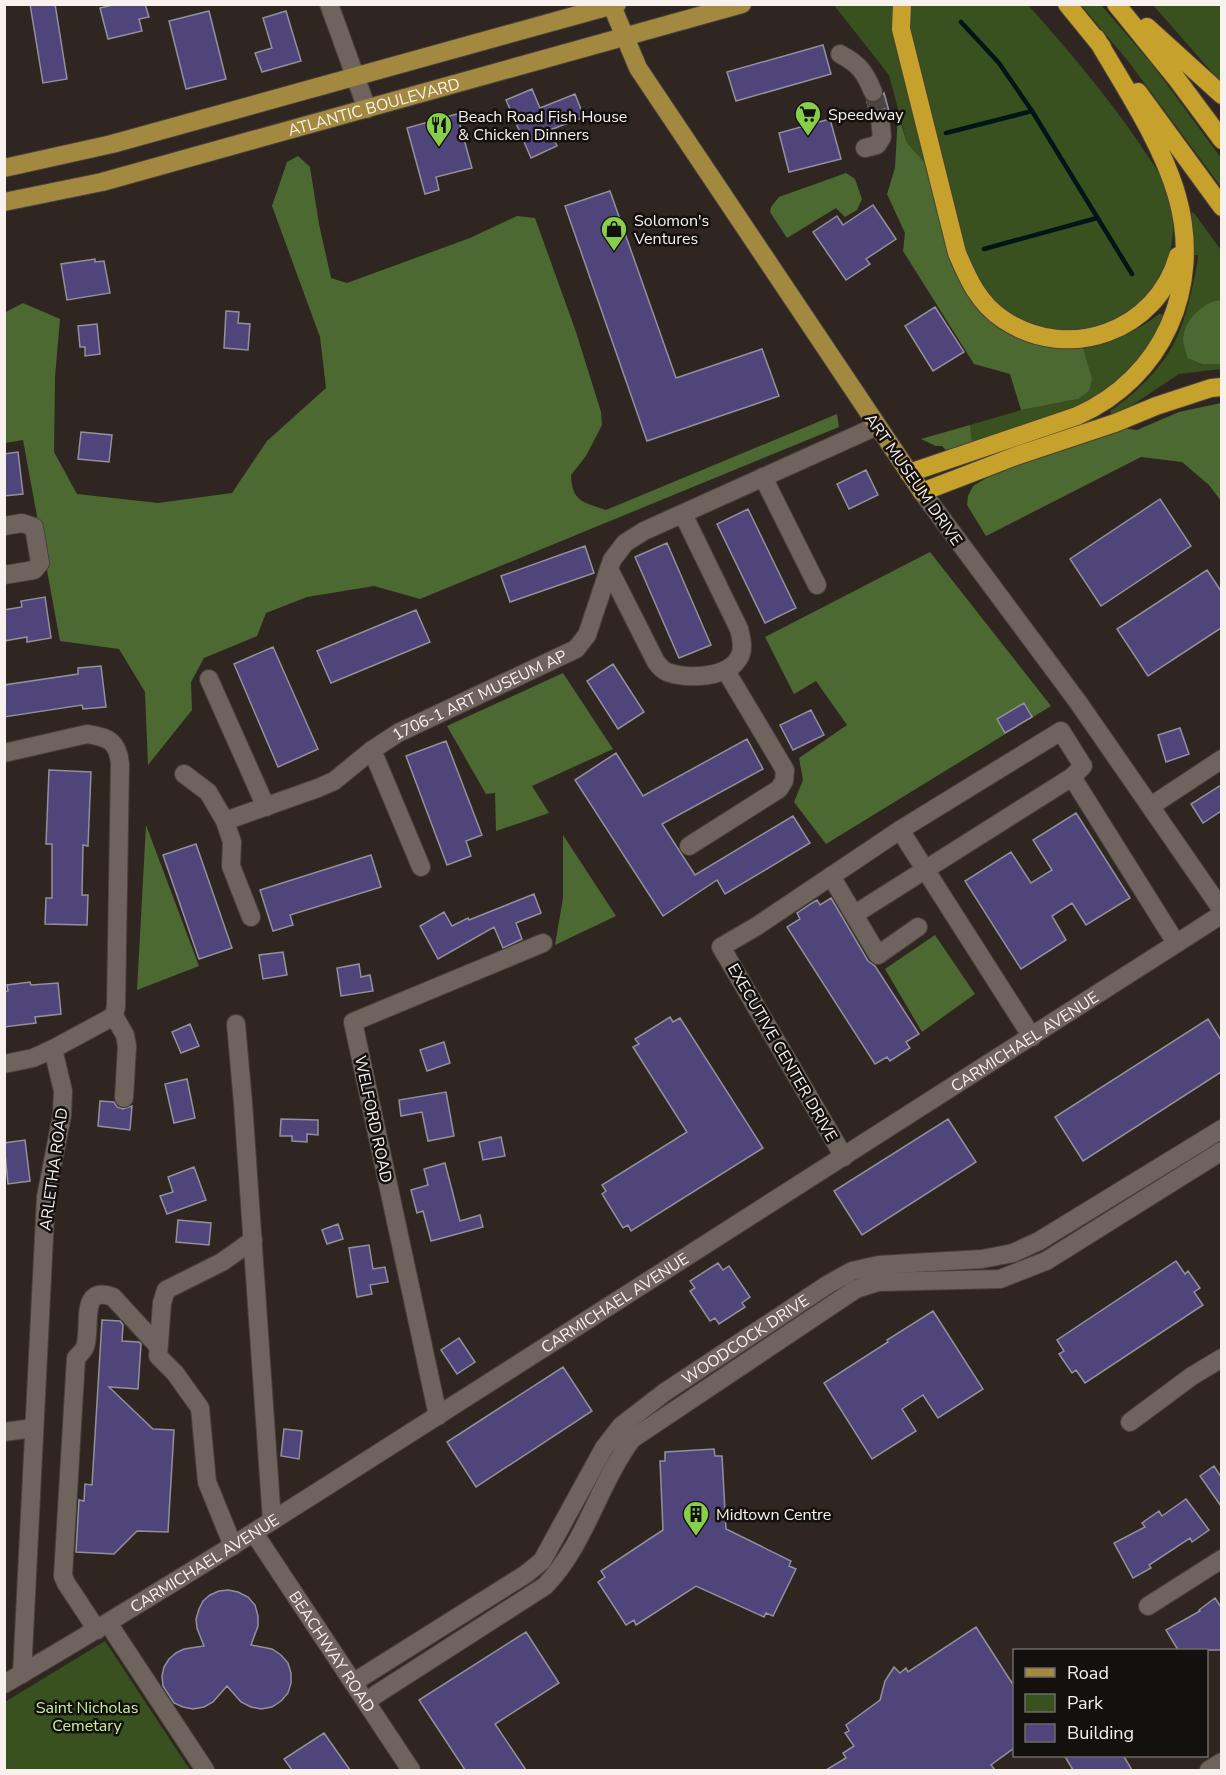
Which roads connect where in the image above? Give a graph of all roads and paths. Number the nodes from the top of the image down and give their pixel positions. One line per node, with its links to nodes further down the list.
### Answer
1 (328, 4): 11 (street)
2 (742, 4): 8 (main road, ATLANTIC BOULEVARD)
3 (902, 4): 21 (highway)
4 (1067, 4): 9 (highway)
5 (1116, 4): 16 (highway)
6 (1122, 4): 13 (highway)
7 (614, 5): 8 (main road, ART MUSEUM DRIVE); 11 (main road, ATLANTIC BOULEVARD)
8 (625, 37): 14 (main road, ATLANTIC BOULEVARD); 23 (main road, ART MUSEUM DRIVE)
9 (1096, 38): 20 (highway); 21 (highway)
10 (840, 54): 12 (street)
11 (355, 77): 14 (street); 18 (main road, ATLANTIC BOULEVARD)
12 (873, 92)
13 (1221, 95)
14 (367, 109): 19 (main road, ATLANTIC BOULEVARD)
15 (880, 118): 17 (street)
16 (1221, 140)
17 (865, 148)
18 (4, 168)
19 (4, 202)
20 (1221, 207)
21 (1183, 227): 24 (highway)
22 (1221, 387): 26 (highway)
23 (877, 426): 24 (main road, ART MUSEUM DRIVE); 25 (street, 1706-1 ART MUSEUM AP)
24 (909, 473): 26 (main road, ART MUSEUM DRIVE)
25 (763, 477): 27 (street, 1706-1 ART MUSEUM AP); 31 (street)
26 (922, 492): 34 (street, ART MUSEUM DRIVE)
27 (683, 514): 29 (street, 1706-1 ART MUSEUM AP); 32 (street)
28 (4, 526): 30 (street)
29 (609, 569): 32 (street); 36 (street, 1706-1 ART MUSEUM AP)
30 (4, 575)
31 (816, 585)
32 (726, 671): 45 (street)
33 (209, 679): 42 (street)
34 (1100, 733): 35 (street); 41 (street, ART MUSEUM DRIVE)
35 (1071, 747): 40 (street); 44 (street)
36 (372, 750): 42 (street, 1706-1 ART MUSEUM AP); 46 (street)
37 (4, 753): 55 (street)
38 (1221, 759): 41 (street)
39 (184, 774): 43 (street)
40 (1072, 777): 47 (street); 54 (street)
41 (1151, 806): 49 (street, ART MUSEUM DRIVE)
42 (266, 807): 43 (street, 1706-1 ART MUSEUM AP)
43 (225, 821): 51 (street)
44 (900, 830): 47 (street); 48 (street)
45 (689, 846)
46 (421, 867)
47 (925, 870): 50 (street); 57 (street)
48 (831, 876): 50 (street); 63 (street, EXECUTIVE CENTER DRIVE)
49 (1221, 912): 54 (street, CARMICHAEL AVENUE)
50 (855, 914): 52 (street)
51 (251, 917)
52 (918, 927)
53 (543, 943): 67 (street, WELFORD ROAD)
54 (1176, 943): 57 (street, CARMICHAEL AVENUE)
55 (114, 1016): 58 (street); 60 (street)
56 (236, 1024): 64 (street)
57 (1032, 1037): 63 (street, CARMICHAEL AVENUE)
58 (53, 1050): 59 (street); 69 (street, ARLETHA ROAD)
59 (4, 1064)
60 (124, 1098)
61 (1221, 1129): 78 (street, WOODCOCK DRIVE)
62 (1221, 1151): 80 (street, WOODCOCK DRIVE)
63 (844, 1157): 67 (street, CARMICHAEL AVENUE)
64 (253, 1240): 65 (street); 71 (street)
65 (158, 1347): 73 (street); 76 (street)
66 (1221, 1358): 68 (street)
67 (438, 1416): 71 (street, CARMICHAEL AVENUE)
68 (1130, 1422)
69 (34, 1428): 70 (street); 77 (street, ARLETHA ROAD)
70 (4, 1432)
71 (272, 1521): 72 (street, CARMICHAEL AVENUE)
72 (254, 1533): 73 (street, CARMICHAEL AVENUE); 78 (street, BEACHWAY ROAD)
73 (233, 1546): 76 (street, CARMICHAEL AVENUE)
74 (1221, 1559): 75 (street)
75 (1148, 1606)
76 (103, 1627): 77 (street, CARMICHAEL AVENUE); 82 (street)
77 (22, 1674): 79 (street, CARMICHAEL AVENUE)
78 (354, 1682): 80 (street, BEACHWAY ROAD)
79 (4, 1684)
80 (366, 1701): 83 (street, BEACHWAY ROAD)
81 (1221, 1762): 84 (street)
82 (205, 1770)
83 (411, 1770)
84 (1209, 1770)

